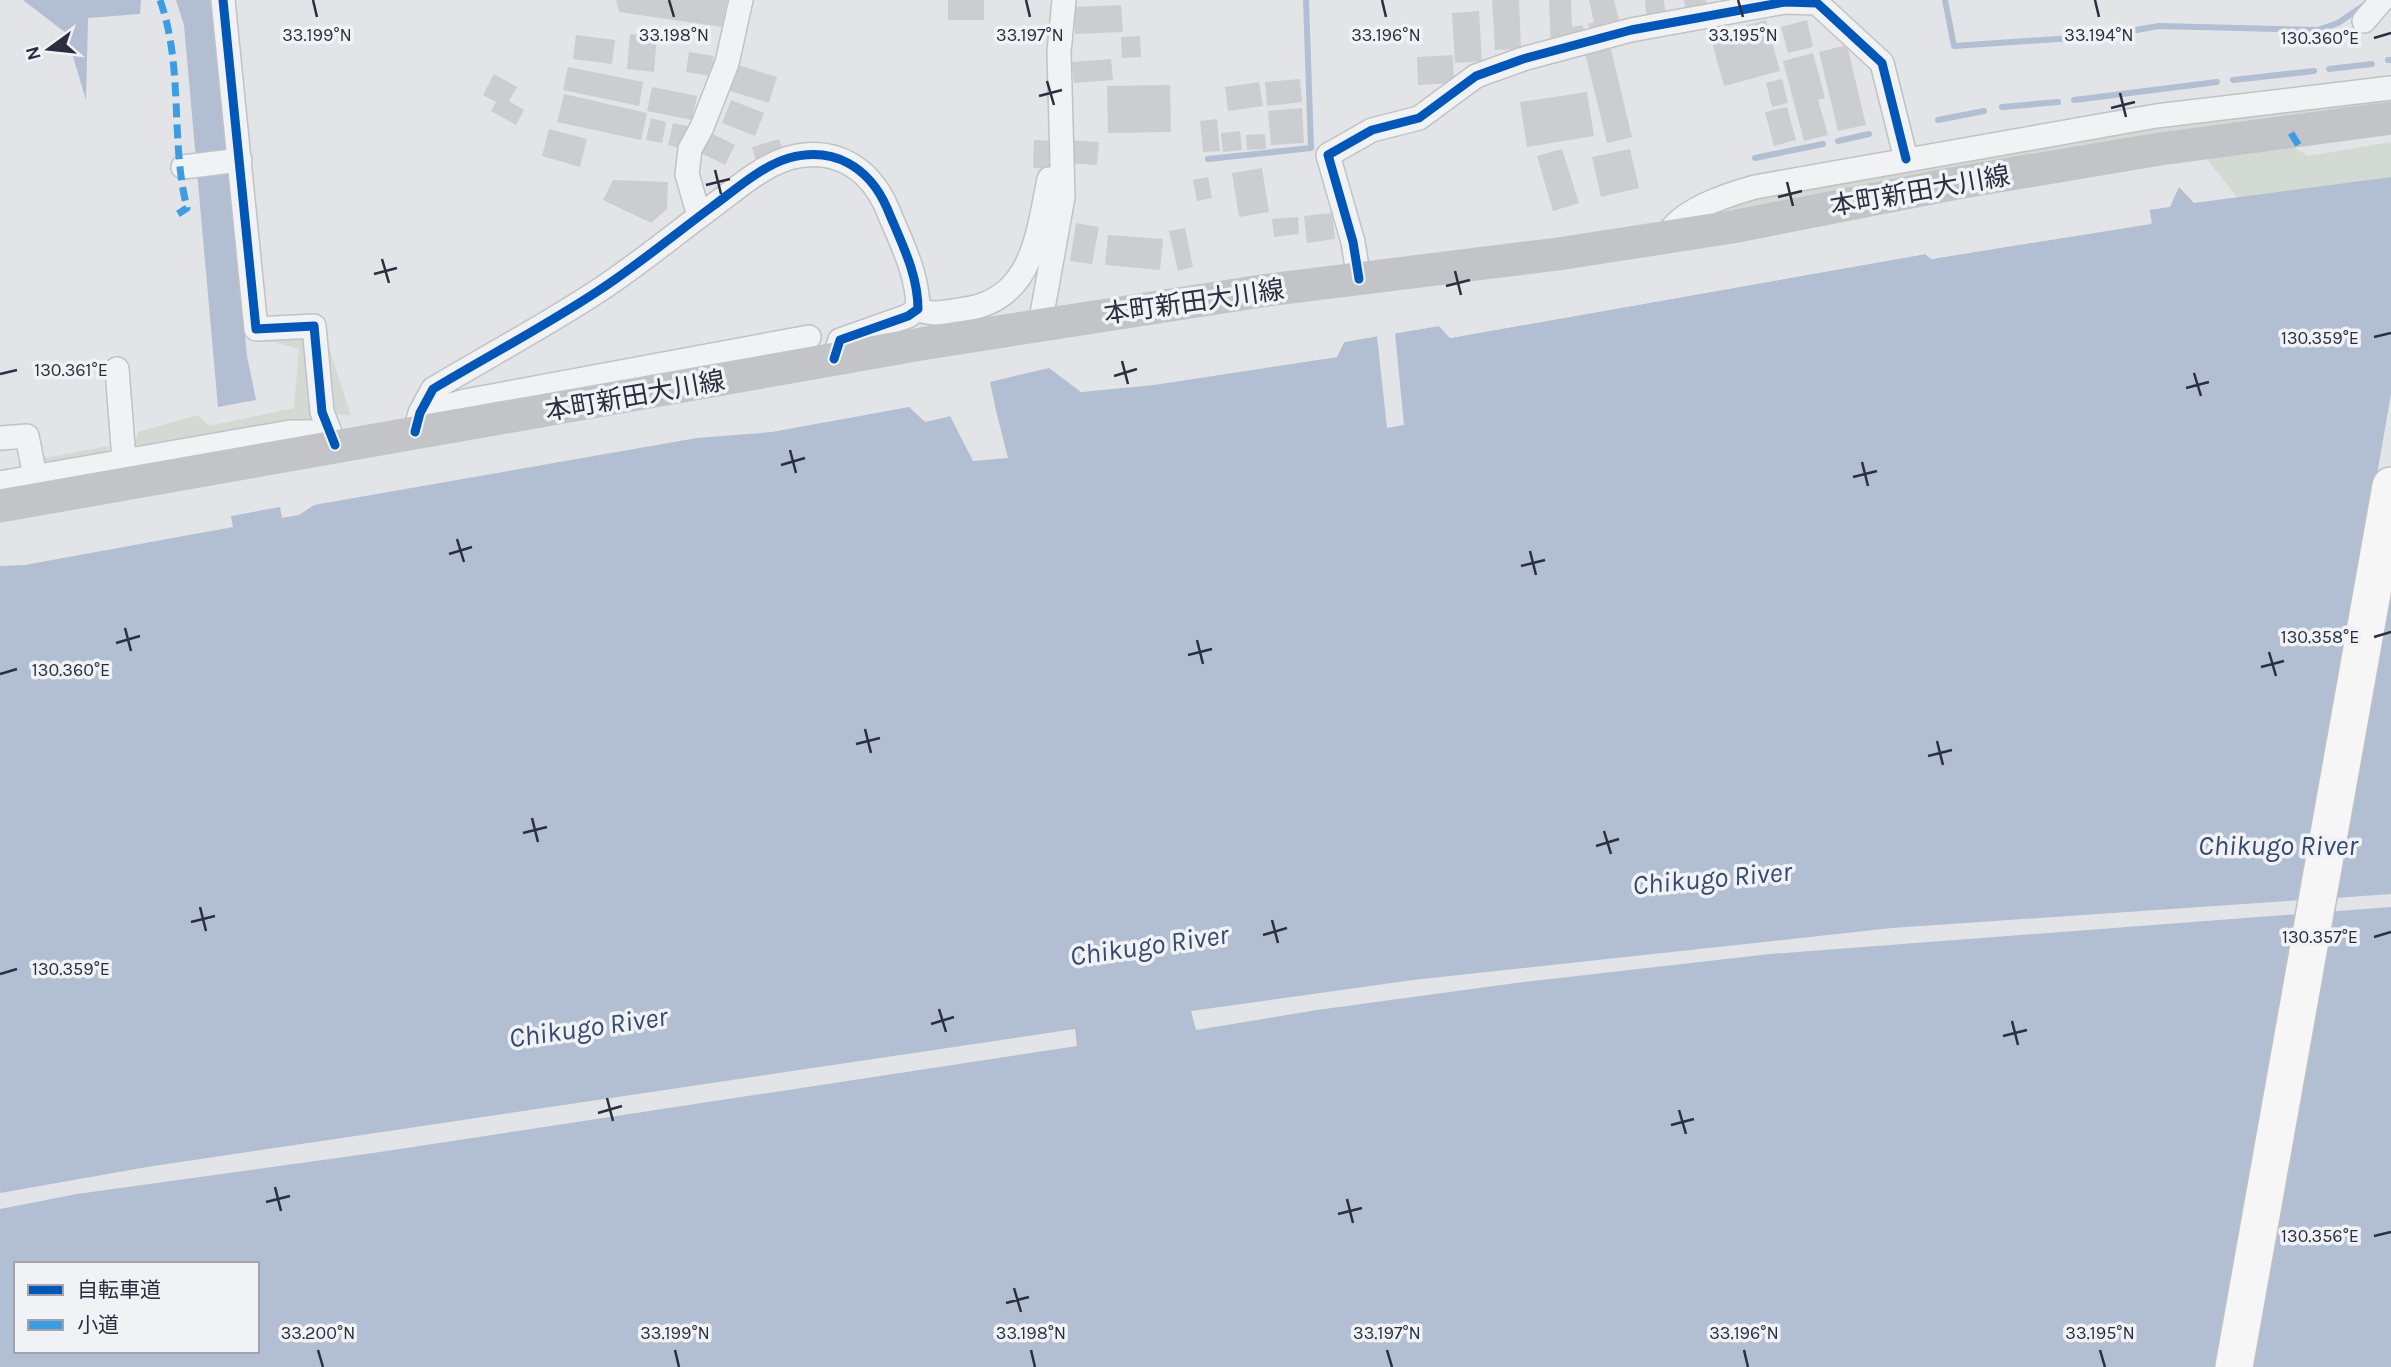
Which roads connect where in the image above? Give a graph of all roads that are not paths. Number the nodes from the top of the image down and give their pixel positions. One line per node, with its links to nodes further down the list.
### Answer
1 (223, 0): 9 (street)
2 (741, 0): 12 (street)
3 (1064, 0): 11 (street)
4 (2382, 0): 5 (street)
5 (2364, 21)
6 (2391, 88): 8 (street)
7 (2391, 118): 13 (main road, 本町新田大川線)
8 (1906, 159): 13 (street); 14 (street)
9 (240, 160): 10 (street); 22 (street)
10 (183, 167)
11 (1061, 178): 15 (street); 16 (street)
12 (699, 216): 15 (street); 20 (street)
13 (1666, 238): 14 (main road, 本町新田大川線)
14 (1359, 279): 16 (main road, 本町新田大川線)
15 (918, 309): 18 (street)
16 (1040, 325): 18 (main road, 本町新田大川線)
17 (809, 337): 20 (street)
18 (834, 359): 20 (main road, 本町新田大川線)
19 (117, 369): 23 (street)
20 (418, 422): 22 (main road, 本町新田大川線)
21 (0, 438): 24 (street)
22 (331, 438): 23 (street); 27 (main road, 本町新田大川線)
23 (124, 460): 24 (street)
24 (35, 476): 25 (street)
25 (0, 484)
26 (2391, 486): 28 (main road)
27 (0, 506)
28 (2234, 1367)

